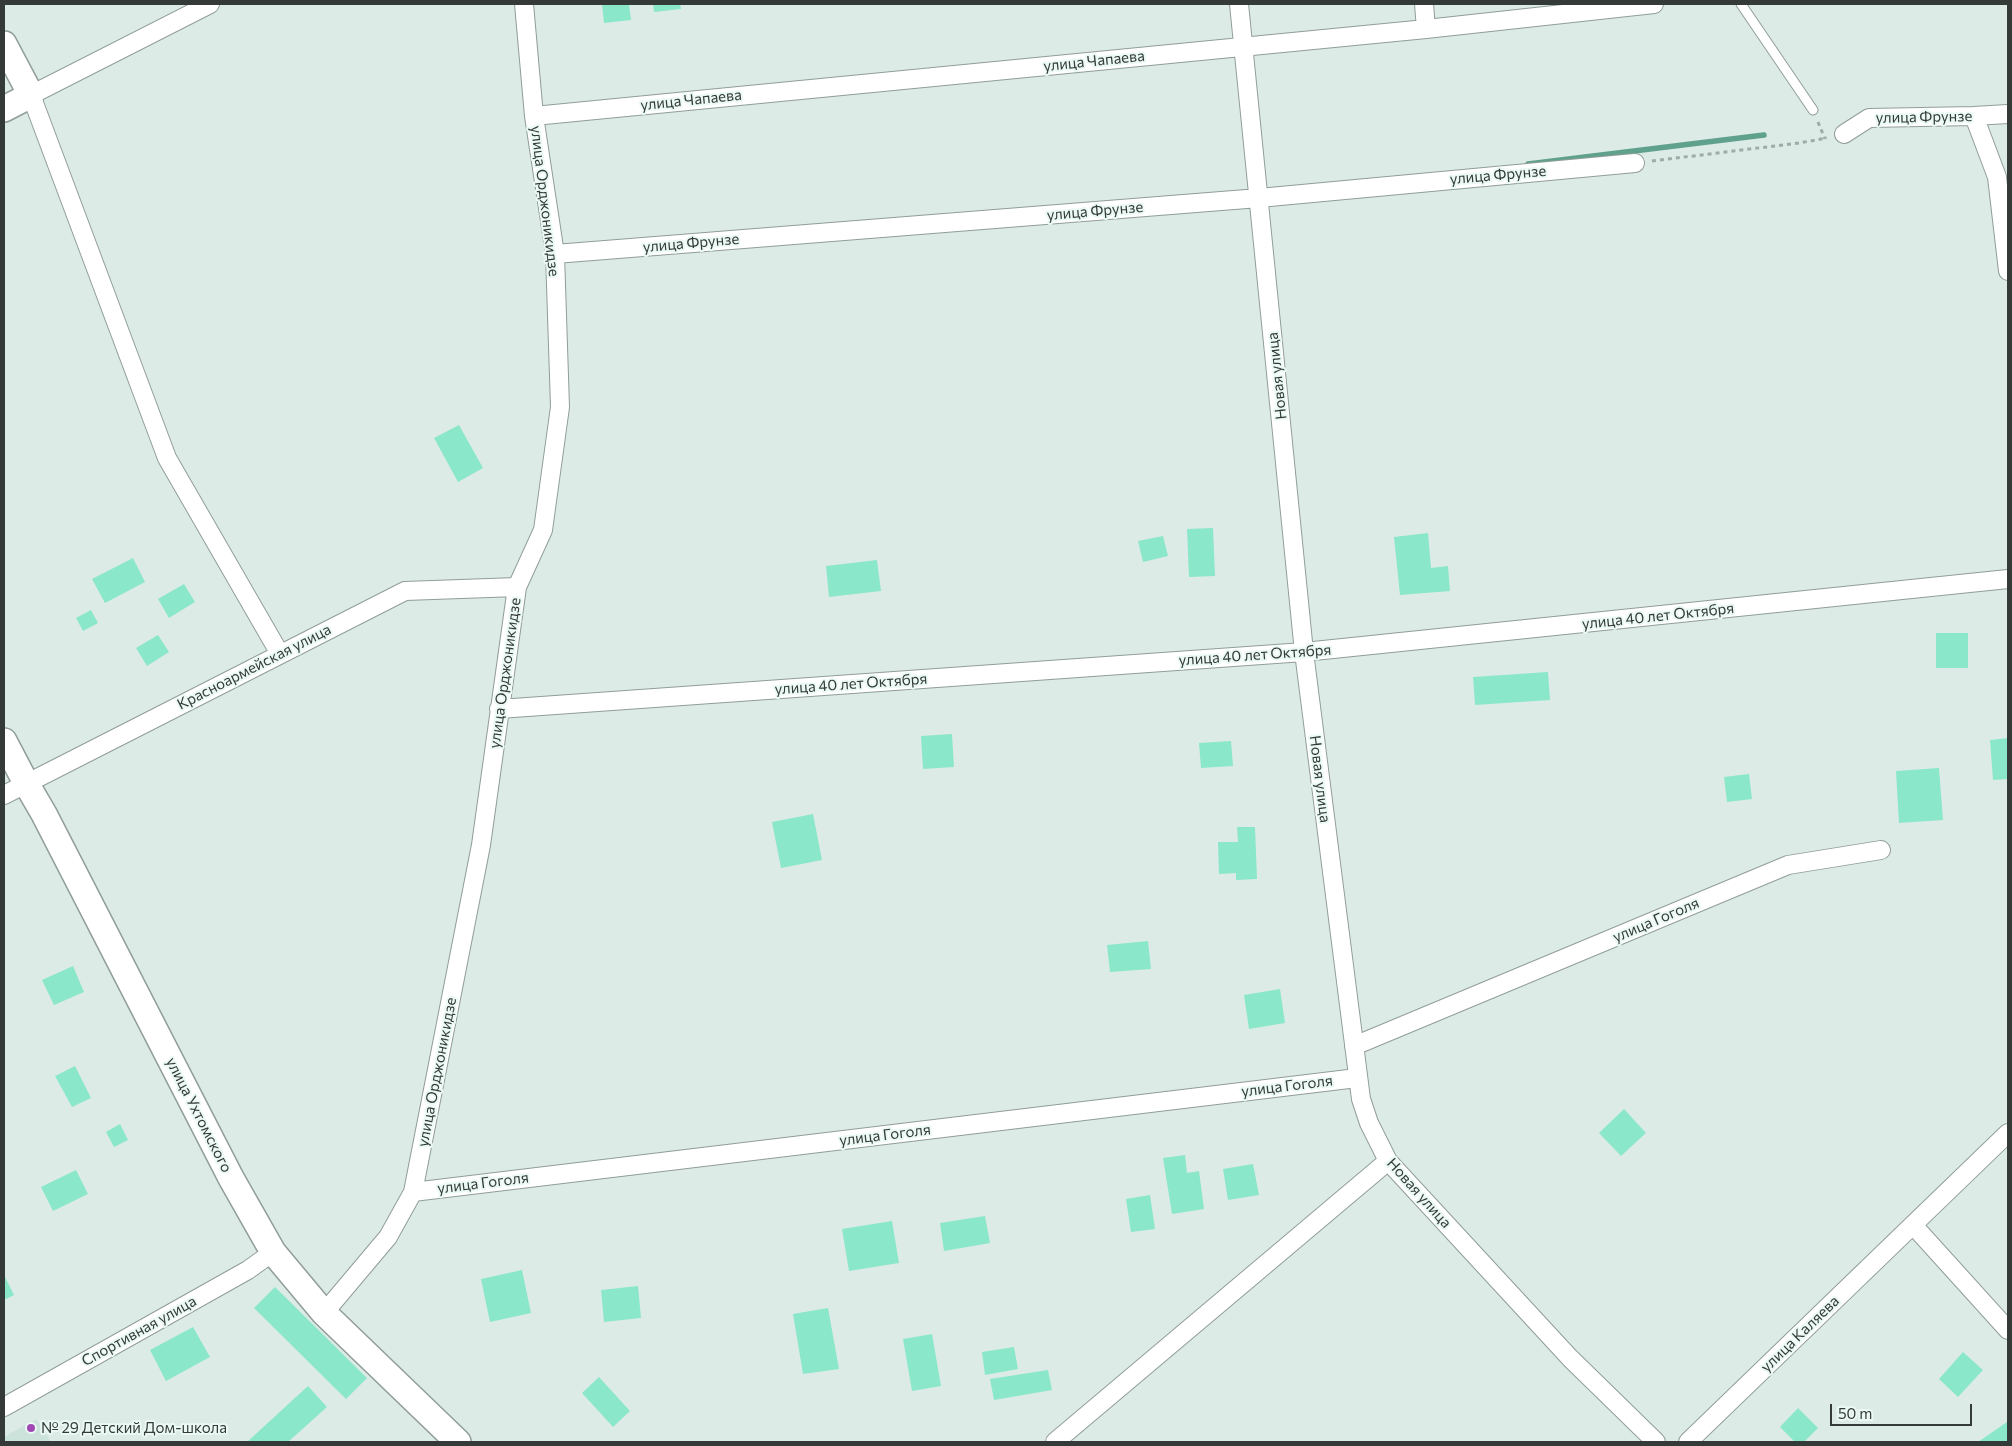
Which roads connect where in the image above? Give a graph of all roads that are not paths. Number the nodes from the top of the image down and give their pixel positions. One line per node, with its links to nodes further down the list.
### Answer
1 (210, 4): 10 (street)
2 (524, 4): 14 (street, улица Орджоникидзе)
3 (1239, 4): 9 (street, Новая улица)
4 (1424, 4): 7 (street)
5 (1654, 4): 7 (street, улица Чапаева)
6 (1741, 4): 12 (lane)
7 (1426, 29): 9 (street, улица Чапаева)
8 (4, 44): 10 (main road)
9 (1244, 46): 14 (street, улица Чапаева); 18 (street, Новая улица)
10 (31, 95): 11 (main road); 24 (street)
11 (4, 109)
12 (1813, 110)
13 (2008, 114): 15 (street, улица Фрунзе)
14 (534, 116): 19 (street, улица Орджоникидзе)
15 (1974, 116): 16 (street, улица Фрунзе); 20 (street)
16 (1844, 134)
17 (1635, 162): 18 (street, улица Фрунзе)
18 (1259, 198): 19 (street, улица Фрунзе); 23 (street, Новая улица)
19 (554, 254): 22 (street, улица Орджоникидзе)
20 (2008, 271)
21 (2008, 579): 23 (street, улица 40 лет Октября)
22 (517, 587): 24 (street, Красноармейская улица); 25 (street, улица Орджоникидзе)
23 (1304, 652): 25 (street, улица 40 лет Октября); 30 (street, Новая улица)
24 (280, 654): 27 (street, Красноармейская улица)
25 (499, 709): 34 (street, улица Орджоникидзе)
26 (4, 741): 27 (main road, улица Ухтомского)
27 (26, 783): 28 (street, Красноармейская улица); 36 (main road, улица Ухтомского)
28 (4, 795)
29 (1881, 850): 30 (street, улица Гоголя)
30 (1354, 1046): 31 (street, Новая улица)
31 (1357, 1078): 33 (street, Новая улица); 34 (street, улица Гоголя)
32 (2008, 1133): 35 (street, улица Каляева)
33 (1388, 1161): 41 (street); 42 (street, Новая улица)
34 (413, 1192): 37 (street, улица Орджоникидзе)
35 (1913, 1225): 38 (street); 43 (street, улица Каляева)
36 (273, 1252): 37 (main road, улица Ухтомского); 39 (street, Спортивная улица)
37 (324, 1313): 40 (main road, улица Ухтомского)
38 (2008, 1330)
39 (4, 1407)
40 (458, 1442)
41 (1055, 1442)
42 (1656, 1442)
43 (1688, 1442)

